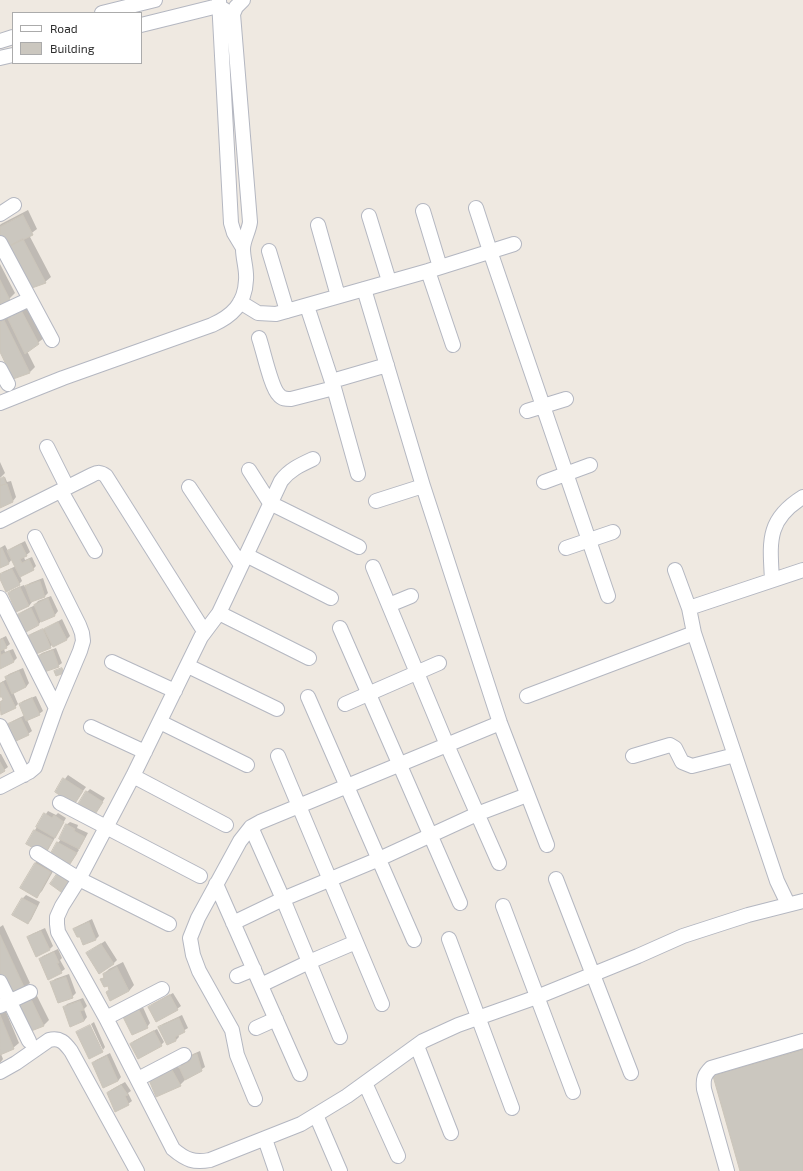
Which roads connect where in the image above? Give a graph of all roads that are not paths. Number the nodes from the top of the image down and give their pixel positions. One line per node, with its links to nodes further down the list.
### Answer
1 (155, 0): 4 (street)
2 (218, 3): 3 (street); 5 (street); 11 (street)
3 (238, 4): 10 (street)
4 (107, 12)
5 (142, 25)
6 (12, 37): 7 (street)
7 (0, 41)
8 (12, 54): 9 (street)
9 (0, 58)
10 (247, 190): 11 (street); 20 (street)
11 (229, 191): 20 (street)
12 (14, 205): 15 (street)
13 (476, 208): 22 (street)
14 (423, 211): 23 (street)
15 (0, 214)
16 (370, 216): 24 (street)
17 (318, 225): 26 (street)
18 (0, 243): 27 (street)
19 (514, 244): 22 (street)
20 (243, 248): 28 (street)
21 (269, 251): 30 (street)
22 (490, 251): 23 (street); 41 (street)
23 (434, 269): 24 (street); 34 (street)
24 (389, 281): 25 (street)
25 (364, 289): 26 (street); 35 (street)
26 (338, 296): 29 (street)
27 (30, 299): 31 (street); 33 (street)
28 (240, 302): 30 (street); 40 (street)
29 (307, 306): 30 (street); 38 (street)
30 (287, 311)
31 (0, 313)
32 (259, 338): 38 (street)
33 (52, 340)
34 (452, 345)
35 (387, 365): 38 (street); 50 (street)
36 (0, 369): 37 (street)
37 (8, 384)
38 (333, 384): 47 (street)
39 (566, 399): 41 (street)
40 (0, 403)
41 (543, 406): 42 (street); 48 (street)
42 (527, 411)
43 (47, 447): 52 (street)
44 (313, 459): 55 (street)
45 (590, 465): 48 (street)
46 (249, 470): 55 (street)
47 (358, 474)
48 (566, 474): 49 (street); 59 (street)
49 (544, 482)
50 (424, 486): 54 (street); 91 (street)
51 (189, 487): 63 (street)
52 (64, 489): 56 (street); 62 (street); 76 (street)
53 (803, 497): 67 (street)
54 (376, 501)
55 (270, 503): 60 (street); 63 (street)
56 (0, 521)
57 (613, 532): 59 (street)
58 (36, 537): 88 (street)
59 (589, 540): 61 (street); 69 (street)
60 (359, 547)
61 (566, 548)
62 (95, 551)
63 (243, 560): 71 (street); 74 (street)
64 (373, 566): 72 (street)
65 (675, 570): 73 (street)
66 (803, 570): 67 (street)
67 (772, 580): 73 (street)
68 (412, 596): 72 (street)
69 (608, 596)
70 (0, 598): 88 (street)
71 (331, 598)
72 (389, 604): 82 (street)
73 (689, 608): 77 (street)
74 (219, 614): 76 (street); 78 (street)
75 (340, 628): 84 (street)
76 (205, 630): 81 (street)
77 (694, 632): 85 (street); 96 (street)
78 (309, 658)
79 (112, 662): 83 (street)
80 (439, 662): 82 (street)
81 (188, 666): 83 (street); 89 (street)
82 (417, 672): 84 (street); 94 (street)
83 (175, 691): 90 (street)
84 (368, 694): 87 (street); 100 (street)
85 (527, 696)
86 (308, 697): 103 (street)
87 (345, 704)
88 (56, 708): 101 (street)
89 (277, 709)
90 (160, 722): 95 (street); 99 (street)
91 (500, 723): 94 (street); 105 (street)
92 (0, 726): 101 (street)
93 (91, 727): 95 (street)
94 (447, 745): 100 (street); 108 (street)
95 (144, 752): 102 (street)
96 (735, 755): 98 (street); 125 (street)
97 (278, 756): 107 (street)
98 (633, 756)
99 (247, 765)
100 (398, 765): 103 (street); 112 (street)
101 (24, 775): 104 (street)
102 (133, 776): 109 (street); 110 (street)
103 (347, 786): 107 (street); 115 (street)
104 (0, 787)
105 (527, 795): 108 (street); 113 (street)
106 (60, 803): 110 (street)
107 (299, 806): 111 (street); 120 (street)
108 (477, 814): 112 (street); 116 (street)
109 (226, 825)
110 (106, 827): 117 (street); 118 (street)
111 (251, 827): 121 (street); 122 (street)
112 (430, 836): 115 (street); 124 (street)
113 (547, 845)
114 (37, 854): 118 (street)
115 (379, 859): 120 (street); 130 (street)
116 (499, 863)
117 (200, 876)
118 (79, 879): 128 (street); 143 (street)
119 (556, 879): 134 (street)
120 (330, 880): 122 (street); 131 (street)
121 (216, 884): 127 (street); 158 (street)
122 (283, 899): 127 (street); 132 (street)
123 (803, 901): 125 (street)
124 (460, 903)
125 (788, 904): 134 (street)
126 (503, 906): 140 (street)
127 (233, 923): 133 (street)
128 (169, 924)
129 (449, 939): 144 (street)
130 (414, 940)
131 (356, 942): 132 (street); 142 (street)
132 (309, 962): 137 (street); 147 (street)
133 (254, 969): 135 (street); 137 (street)
134 (593, 974): 140 (street); 153 (street)
135 (237, 976)
136 (0, 982): 141 (street)
137 (261, 985): 145 (street)
138 (162, 989): 143 (street)
139 (30, 992): 141 (street)
140 (538, 997): 144 (street); 157 (street)
141 (5, 1003): 148 (street)
142 (382, 1004)
143 (106, 1018): 155 (street)
144 (478, 1018): 150 (street); 159 (street)
145 (276, 1019): 146 (street); 154 (street)
146 (256, 1028)
147 (340, 1037)
148 (29, 1041)
149 (803, 1041): 168 (street)
150 (417, 1046): 156 (street); 161 (street)
151 (184, 1054): 155 (street)
152 (0, 1072): 165 (street)
153 (631, 1073)
154 (300, 1074)
155 (138, 1079): 164 (street)
156 (365, 1083): 160 (street); 163 (street)
157 (573, 1092)
158 (255, 1099)
159 (512, 1108)
160 (316, 1115): 162 (street); 167 (street)
161 (451, 1133)
162 (265, 1139): 164 (street); 166 (street)
163 (398, 1156)
164 (212, 1166)
165 (137, 1171)
166 (276, 1171)
167 (340, 1171)
168 (727, 1171)

